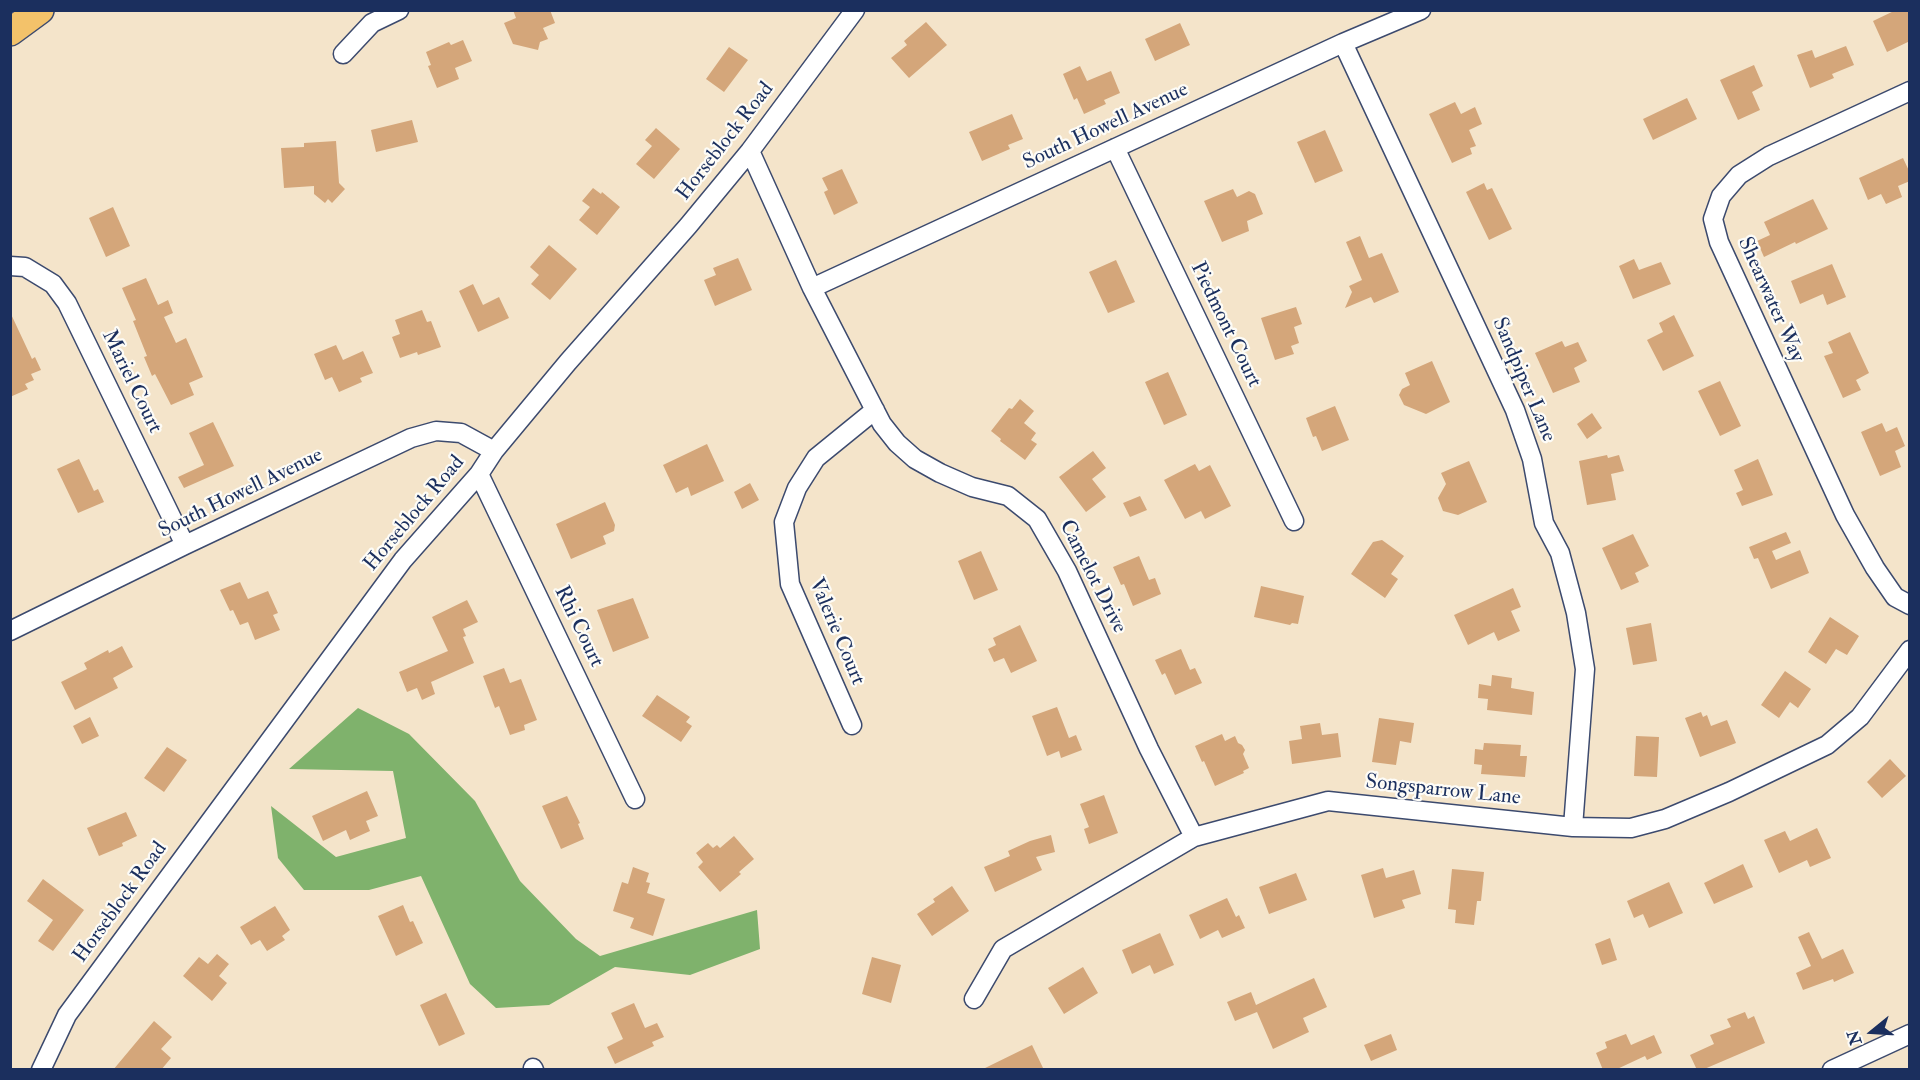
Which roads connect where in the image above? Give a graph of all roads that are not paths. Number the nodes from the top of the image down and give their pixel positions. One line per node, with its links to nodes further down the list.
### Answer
1 (40, 10): 5 (highway)
2 (399, 10): 7 (street)
3 (855, 10): 10 (street, Horseblock Road)
4 (1421, 10): 6 (street, South Howell Avenue)
5 (10, 32)
6 (1343, 43): 9 (street, South Howell Avenue); 23 (street, Sandpiper Lane)
7 (343, 54)
8 (1910, 91): 18 (street, Shearwater Way)
9 (1115, 148): 12 (street, South Howell Avenue); 16 (street, Piedmont Court)
10 (750, 150): 12 (street, Camelot Drive); 14 (street, Horseblock Road)
11 (10, 266): 17 (street, Mariel Court)
12 (812, 288): 13 (street, Camelot Drive)
13 (875, 410): 21 (street, Valerie Court); 24 (street, Camelot Drive)
14 (494, 451): 15 (street, Horseblock Road); 17 (street, South Howell Avenue)
15 (479, 474): 22 (street, Rhi Court); 28 (street, Horseblock Road)
16 (1294, 521)
17 (185, 545): 19 (street, South Howell Avenue)
18 (1910, 605)
19 (10, 631)
20 (1910, 650): 23 (street, Songsparrow Lane)
21 (852, 725)
22 (635, 799)
23 (1573, 827): 24 (street, Songsparrow Lane)
24 (1194, 837): 25 (street, Songsparrow Lane)
25 (974, 999)
26 (1910, 1034): 27 (street)
27 (1863, 1063): 29 (street)
28 (41, 1070)
29 (1832, 1070)

